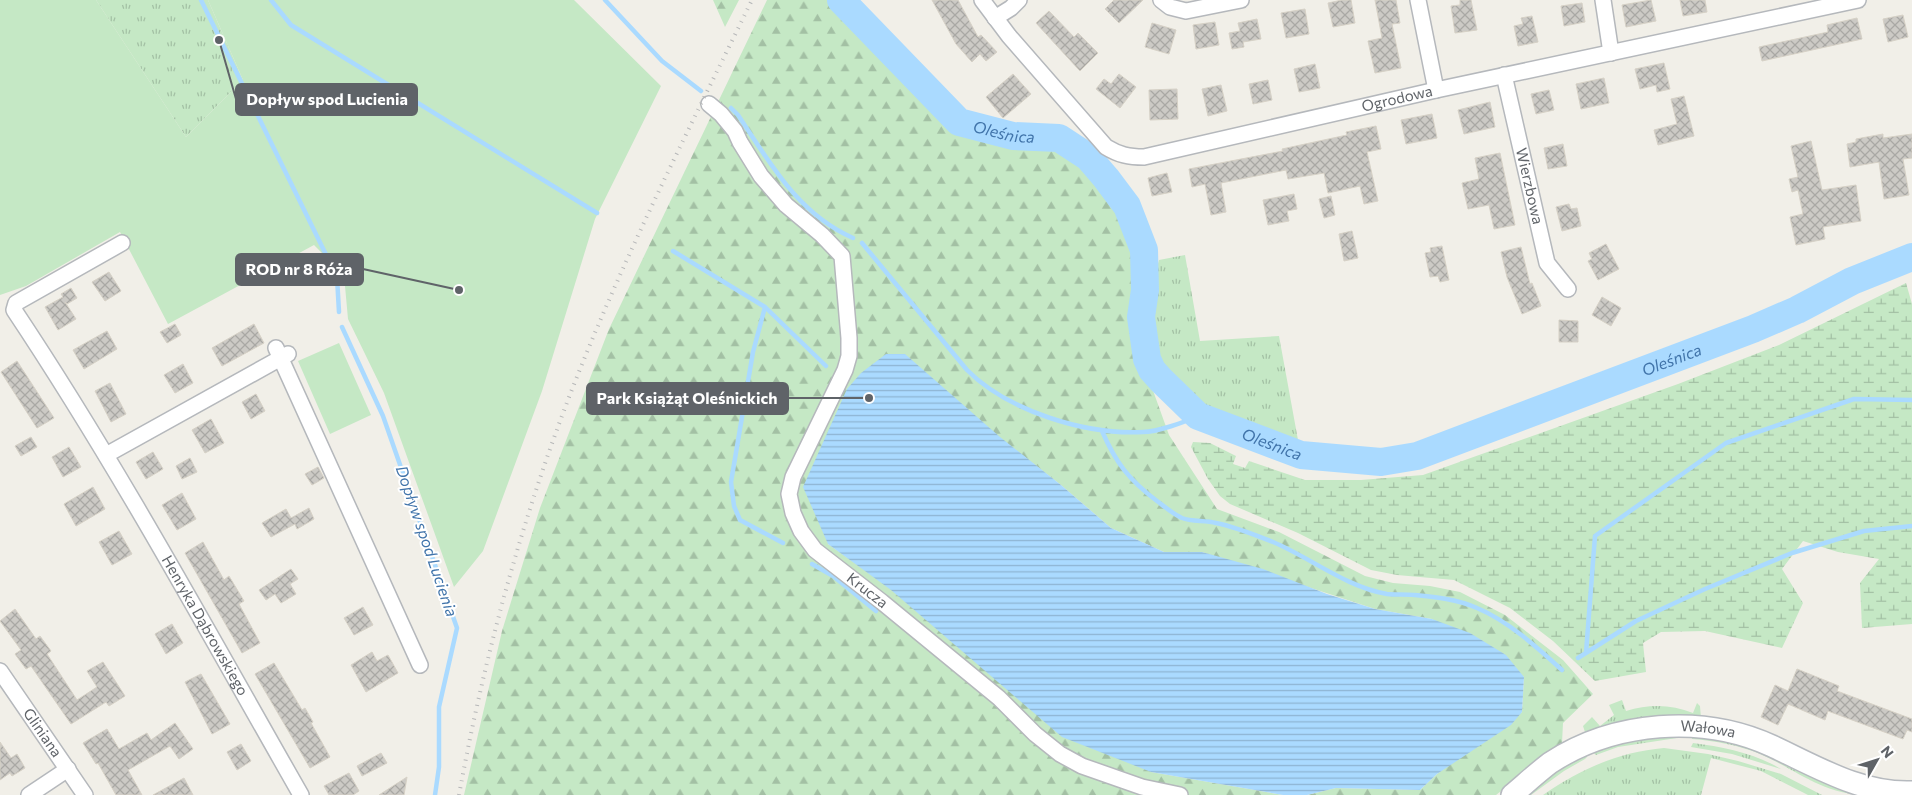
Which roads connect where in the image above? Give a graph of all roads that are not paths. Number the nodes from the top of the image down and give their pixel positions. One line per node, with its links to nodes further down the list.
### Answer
1 (982, 0): 8 (street, Ogrodowa)
2 (1019, 0): 8 (street)
3 (1161, 0): 4 (street)
4 (1241, 0)
5 (1418, 0): 11 (street)
6 (1603, 0): 9 (street)
7 (1858, 0): 9 (street, Ogrodowa)
8 (995, 18): 11 (street, Ogrodowa)
9 (1611, 52): 10 (street, Ogrodowa)
10 (1504, 75): 11 (street, Ogrodowa); 14 (street, Wierzbowa)
11 (1436, 90)
12 (709, 104): 23 (street, Krucza)
13 (122, 244): 15 (street, Henryka Dąbrowskiego)
14 (1568, 289)
15 (106, 455): 16 (street); 22 (street, Henryka Dąbrowskiego)
16 (420, 664)
17 (0, 671): 18 (street, Gliniana)
18 (68, 770): 20 (street); 21 (street, Gliniana)
19 (1912, 792): 24 (street, Wałowa)
20 (29, 795)
21 (85, 795)
22 (301, 795)
23 (1180, 795)
24 (1512, 795)

